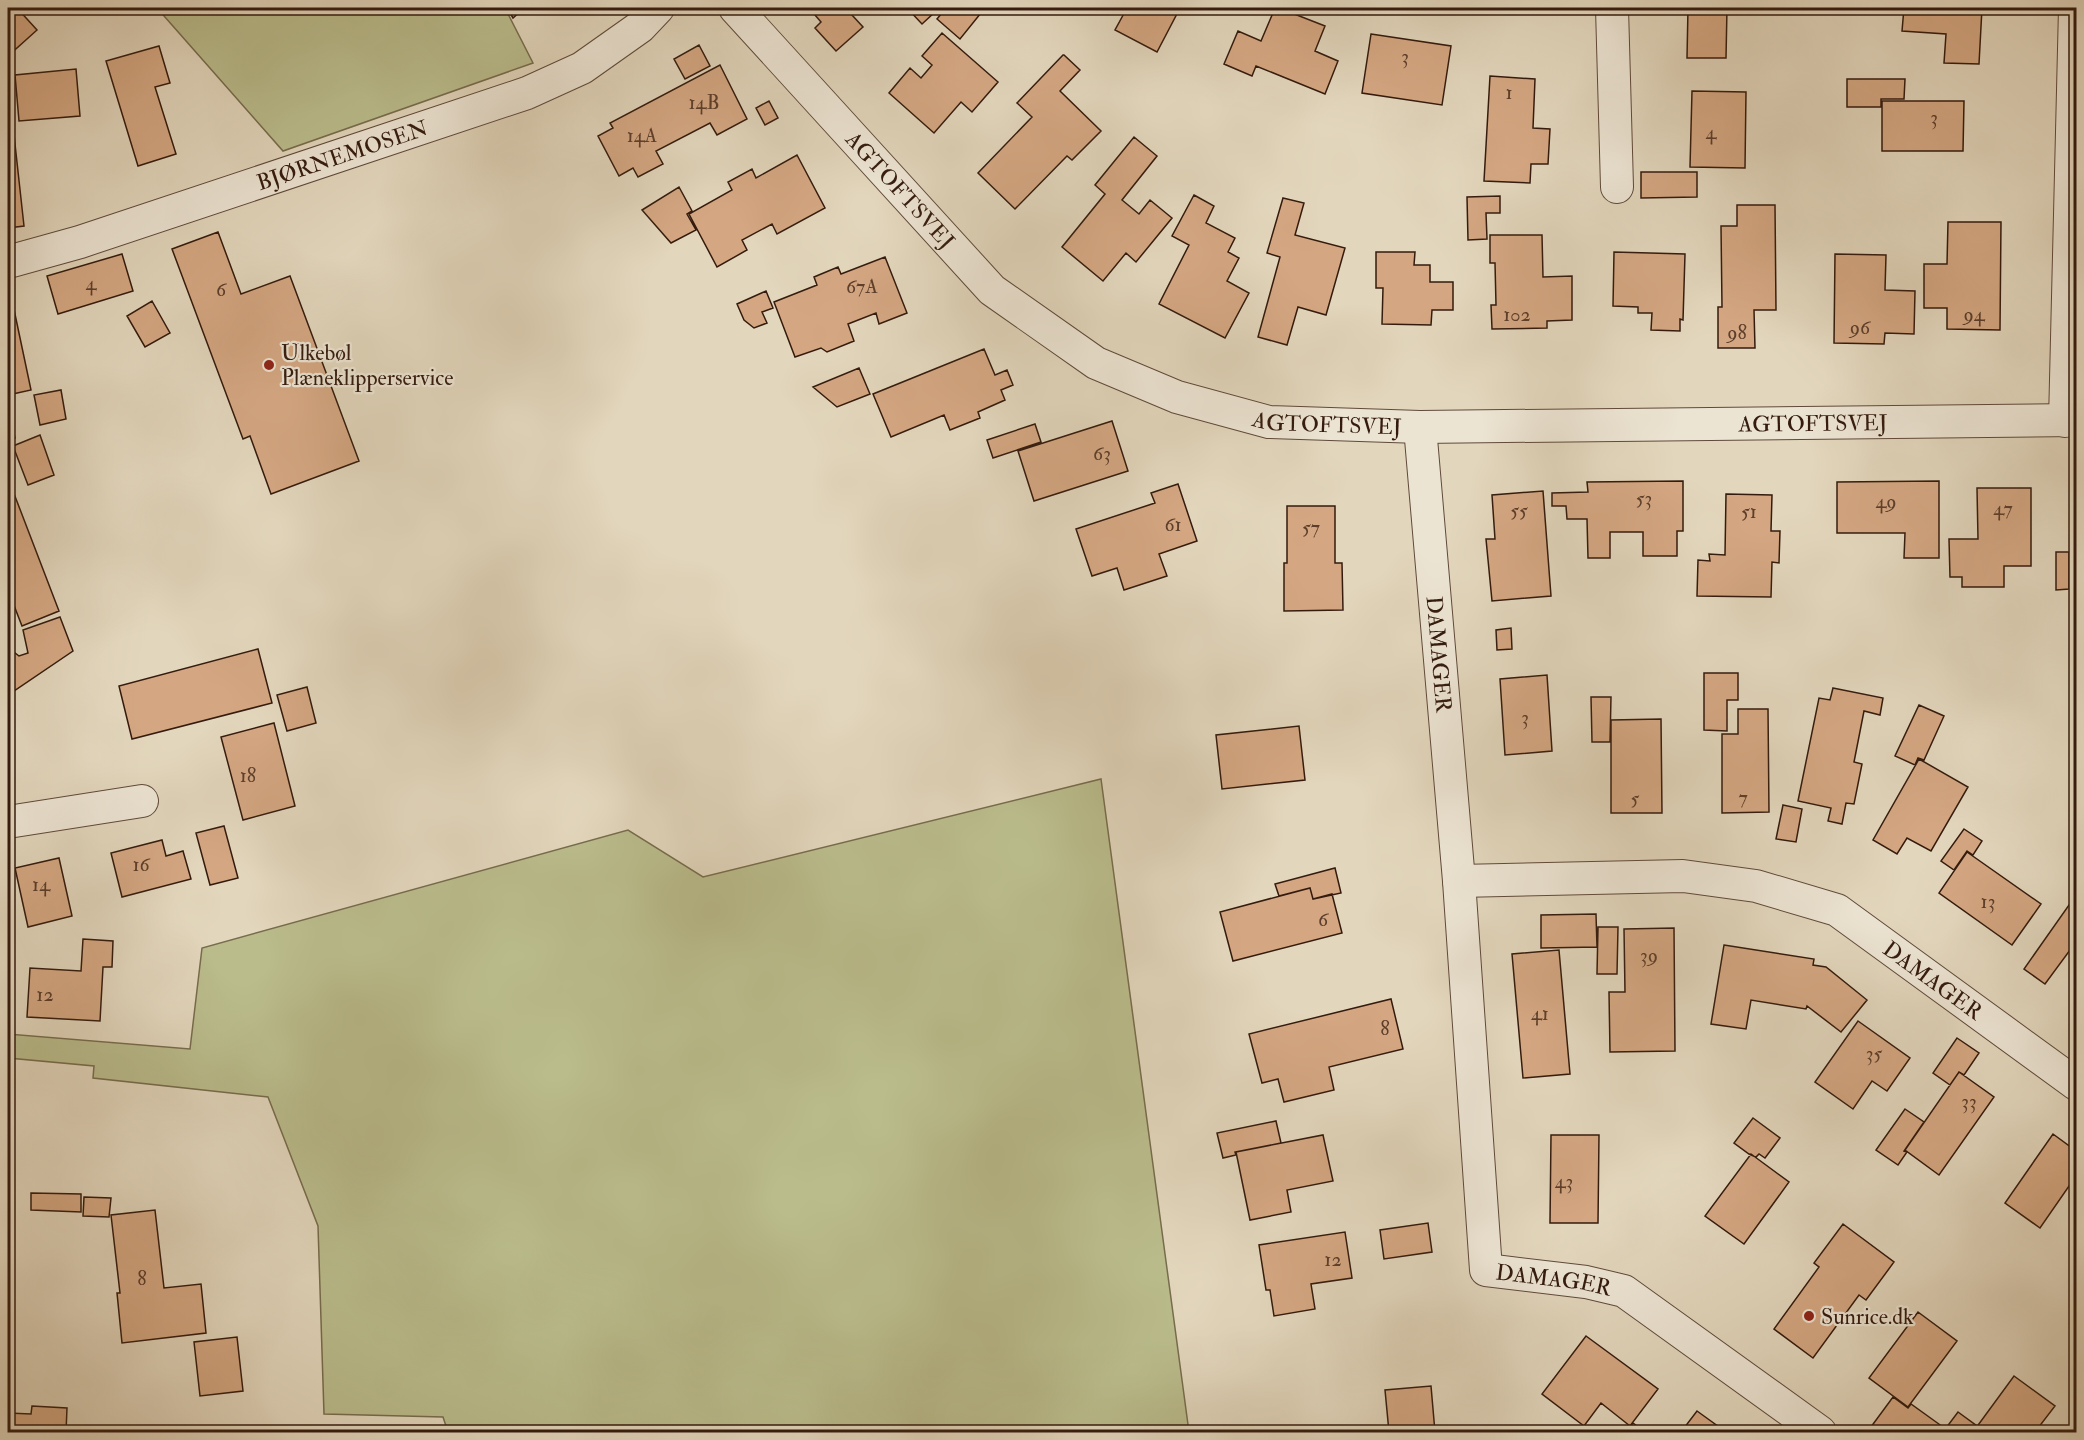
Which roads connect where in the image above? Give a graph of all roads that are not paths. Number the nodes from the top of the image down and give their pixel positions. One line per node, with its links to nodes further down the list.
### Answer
1 (658, 8): 6 (street, BJØRNEMOSEN)
2 (735, 8): 8 (street, AGTOFTSVEJ)
3 (1612, 8): 5 (street)
4 (2075, 8): 7 (street)
5 (1617, 187)
6 (8, 262)
7 (2071, 421): 8 (street, AGTOFTSVEJ)
8 (1420, 427): 11 (street, DAMAGER)
9 (142, 801): 10 (street)
10 (8, 822)
11 (1459, 881): 12 (street, DAMAGER); 13 (street, DAMAGER)
12 (2076, 1084)
13 (1820, 1432)

